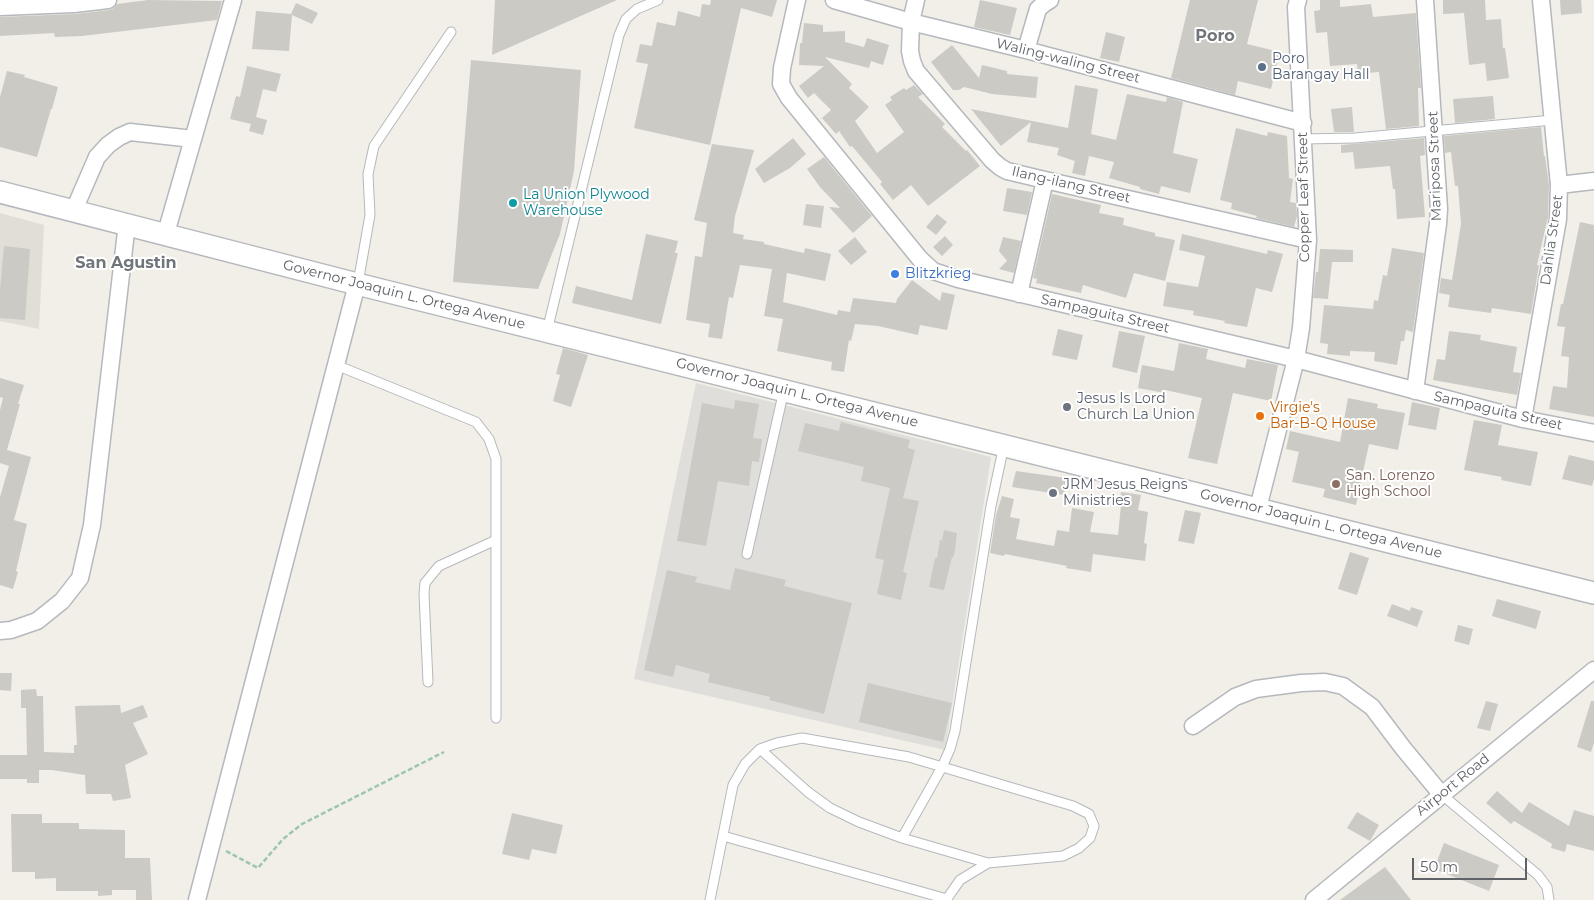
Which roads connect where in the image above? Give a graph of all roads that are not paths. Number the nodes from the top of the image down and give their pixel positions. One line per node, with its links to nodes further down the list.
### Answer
1 (108, 0): 11 (street)
2 (233, 0): 18 (street)
3 (658, 0): 30 (lane)
4 (797, 0): 29 (street, Sampaguita Street)
5 (834, 0): 12 (street, Waling-waling Street)
6 (916, 0): 12 (street, Ilang-ilang Street)
7 (1050, 0): 14 (street)
8 (1298, 0): 16 (street, Copper Leaf Street)
9 (1425, 0): 17 (street, Mariposa Street)
10 (1541, 0): 15 (street, Dahlia Street)
11 (0, 7)
12 (911, 22): 14 (street, Waling-waling Street); 20 (street, Ilang-ilang Street)
13 (451, 32): 28 (lane)
14 (1026, 50): 16 (street, Waling-waling Street)
15 (1553, 120): 17 (lane); 22 (street, Dahlia Street)
16 (1303, 123): 19 (street, Copper Leaf Street)
17 (1434, 131): 19 (lane); 34 (street, Mariposa Street)
18 (193, 139): 24 (street); 26 (street)
19 (1303, 139): 27 (street, Copper Leaf Street)
20 (1044, 180): 27 (street, Ilang-ilang Street); 29 (street)
21 (1594, 181): 22 (street)
22 (1560, 185): 35 (street, Dahlia Street)
23 (0, 192): 24 (street, Governor Joaquin L. Ortega Avenue)
24 (74, 210): 25 (street, Governor Joaquin L. Ortega Avenue)
25 (127, 224): 26 (street, Governor Joaquin L. Ortega Avenue); 42 (street)
26 (166, 233): 28 (street, Governor Joaquin L. Ortega Avenue)
27 (1308, 240): 31 (street, Copper Leaf Street)
28 (358, 284): 30 (street, Governor Joaquin L. Ortega Avenue); 32 (street)
29 (1019, 294): 31 (street, Sampaguita Street)
30 (547, 331): 33 (street, Governor Joaquin L. Ortega Avenue)
31 (1296, 359): 34 (street, Sampaguita Street); 38 (street, Copper Leaf Street)
32 (336, 365): 39 (lane); 53 (street)
33 (784, 390): 37 (street, Governor Joaquin L. Ortega Avenue); 40 (lane)
34 (1415, 392): 35 (street, Sampaguita Street)
35 (1522, 419): 36 (street, Sampaguita Street)
36 (1594, 433)
37 (1004, 445): 38 (street, Governor Joaquin L. Ortega Avenue); 48 (lane)
38 (1258, 508): 41 (street, Governor Joaquin L. Ortega Avenue)
39 (496, 540): 44 (lane); 45 (lane)
40 (746, 554)
41 (1594, 593)
42 (0, 631)
43 (1594, 670): 49 (street, Airport Road)
44 (428, 682)
45 (496, 718)
46 (1193, 726): 49 (street)
47 (760, 749): 48 (lane); 50 (lane); 51 (lane)
48 (942, 767): 51 (lane); 52 (lane)
49 (1441, 794): 56 (street, Airport Road); 57 (lane)
50 (723, 836): 54 (lane); 55 (lane)
51 (902, 838): 52 (lane)
52 (988, 864): 55 (lane)
53 (197, 900)
54 (710, 900)
55 (946, 900)
56 (1314, 900)
57 (1549, 900)

